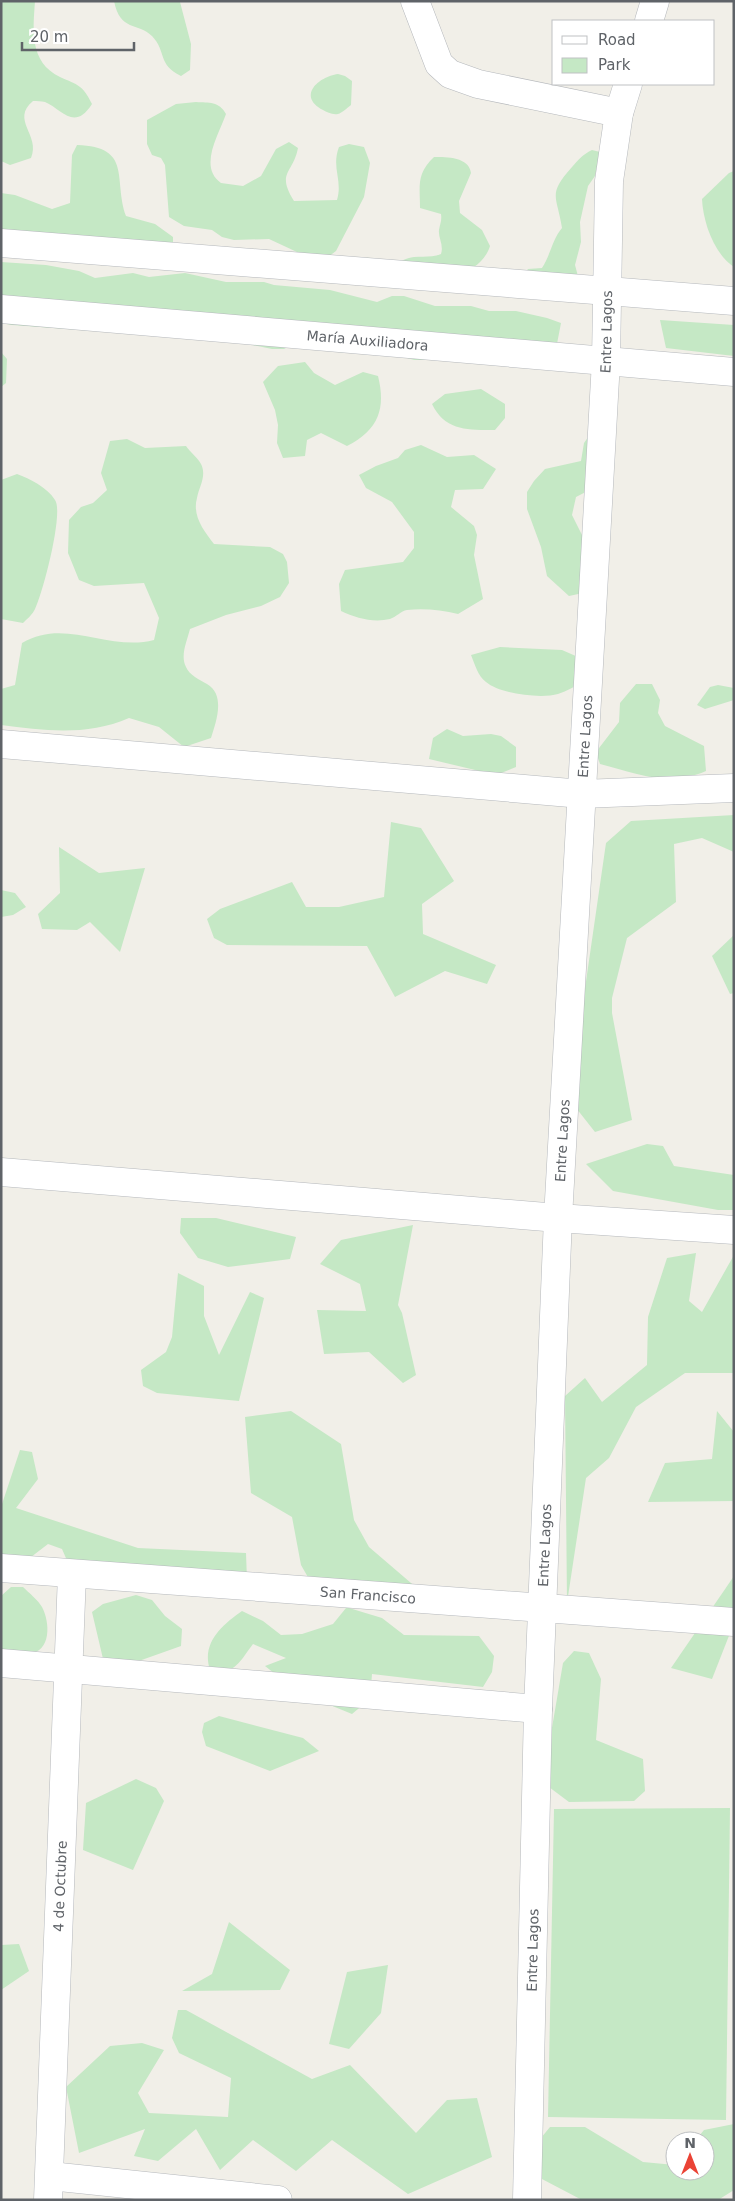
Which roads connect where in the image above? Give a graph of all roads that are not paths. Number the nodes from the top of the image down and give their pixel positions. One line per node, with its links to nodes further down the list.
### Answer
1 (415, 1): 5 (street)
2 (655, 1): 3 (street)
3 (649, 20)
4 (628, 85): 5 (street, Entre Lagos)
5 (619, 113): 7 (street, Entre Lagos)
6 (1, 243): 7 (street)
7 (606, 292): 8 (street); 10 (street, Entre Lagos)
8 (734, 302)
9 (1, 309): 10 (street, María Auxiliadora)
10 (606, 361): 11 (street, María Auxiliadora); 14 (street, Entre Lagos)
11 (734, 372)
12 (1, 744): 14 (street)
13 (734, 788): 14 (street)
14 (582, 794): 16 (street, Entre Lagos)
15 (1, 1172): 16 (street)
16 (558, 1218): 17 (street); 20 (street, Entre Lagos)
17 (734, 1230)
18 (1, 1568): 19 (street, San Francisco)
19 (72, 1574): 20 (street, San Francisco); 23 (street, 4 de Octubre)
20 (543, 1608): 21 (street, San Francisco); 24 (street, Entre Lagos)
21 (734, 1622)
22 (1, 1663): 23 (street)
23 (68, 1669): 24 (street); 25 (street, 4 de Octubre)
24 (538, 1708): 27 (street, Entre Lagos)
25 (49, 2188): 26 (street)
26 (278, 2200)
27 (527, 2200)

